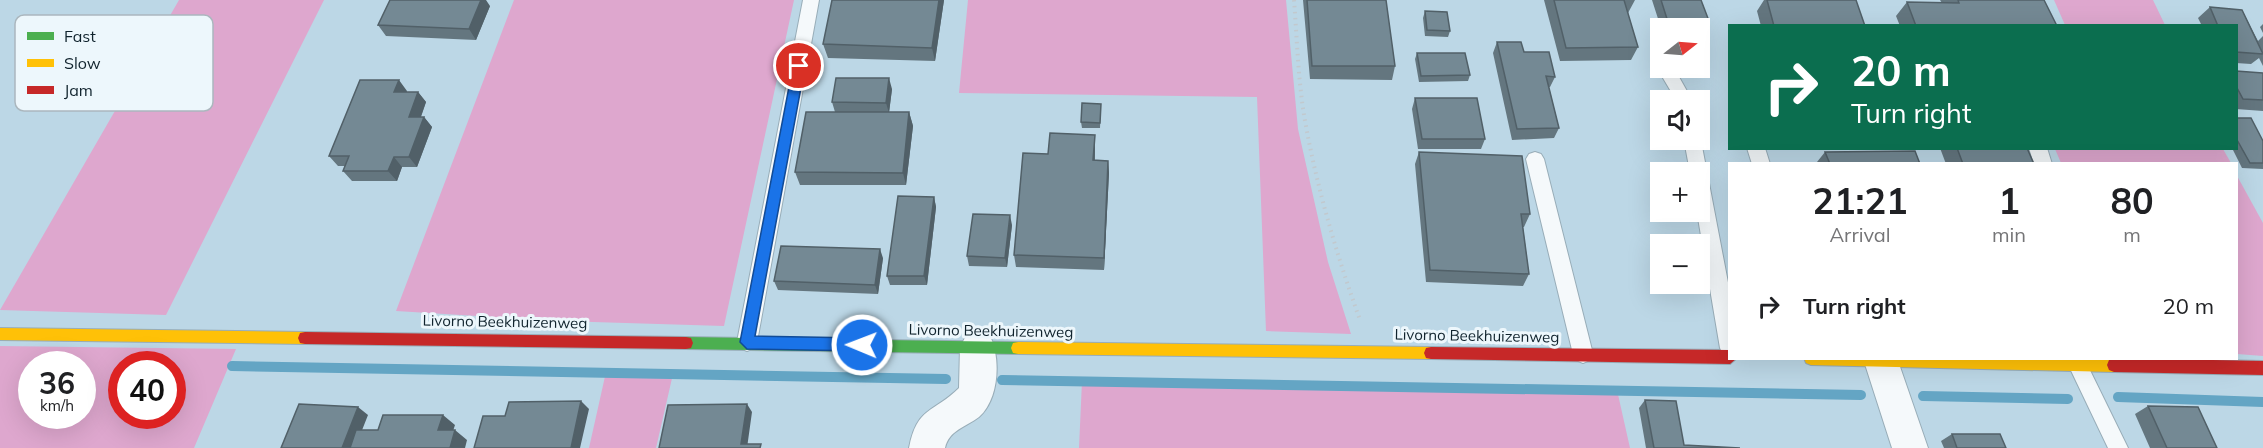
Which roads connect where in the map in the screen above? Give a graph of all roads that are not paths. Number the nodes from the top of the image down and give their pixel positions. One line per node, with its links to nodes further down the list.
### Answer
1 (811, 0): 6 (lane)
2 (1695, 150): 5 (lane)
3 (1535, 159): 8 (lane)
4 (0, 334): 6 (street, Livorno Beekhuizenweg)
5 (1728, 337)
6 (747, 342): 7 (street, Livorno Beekhuizenweg)
7 (978, 347): 8 (street, Livorno Beekhuizenweg); 13 (street)
8 (1583, 354): 9 (street, Livorno Beekhuizenweg)
9 (1728, 357)
10 (1880, 360): 11 (street); 14 (street)
11 (2075, 361): 12 (street); 15 (lane)
12 (2263, 368)
13 (927, 448)
14 (1910, 448)
15 (2118, 448)

